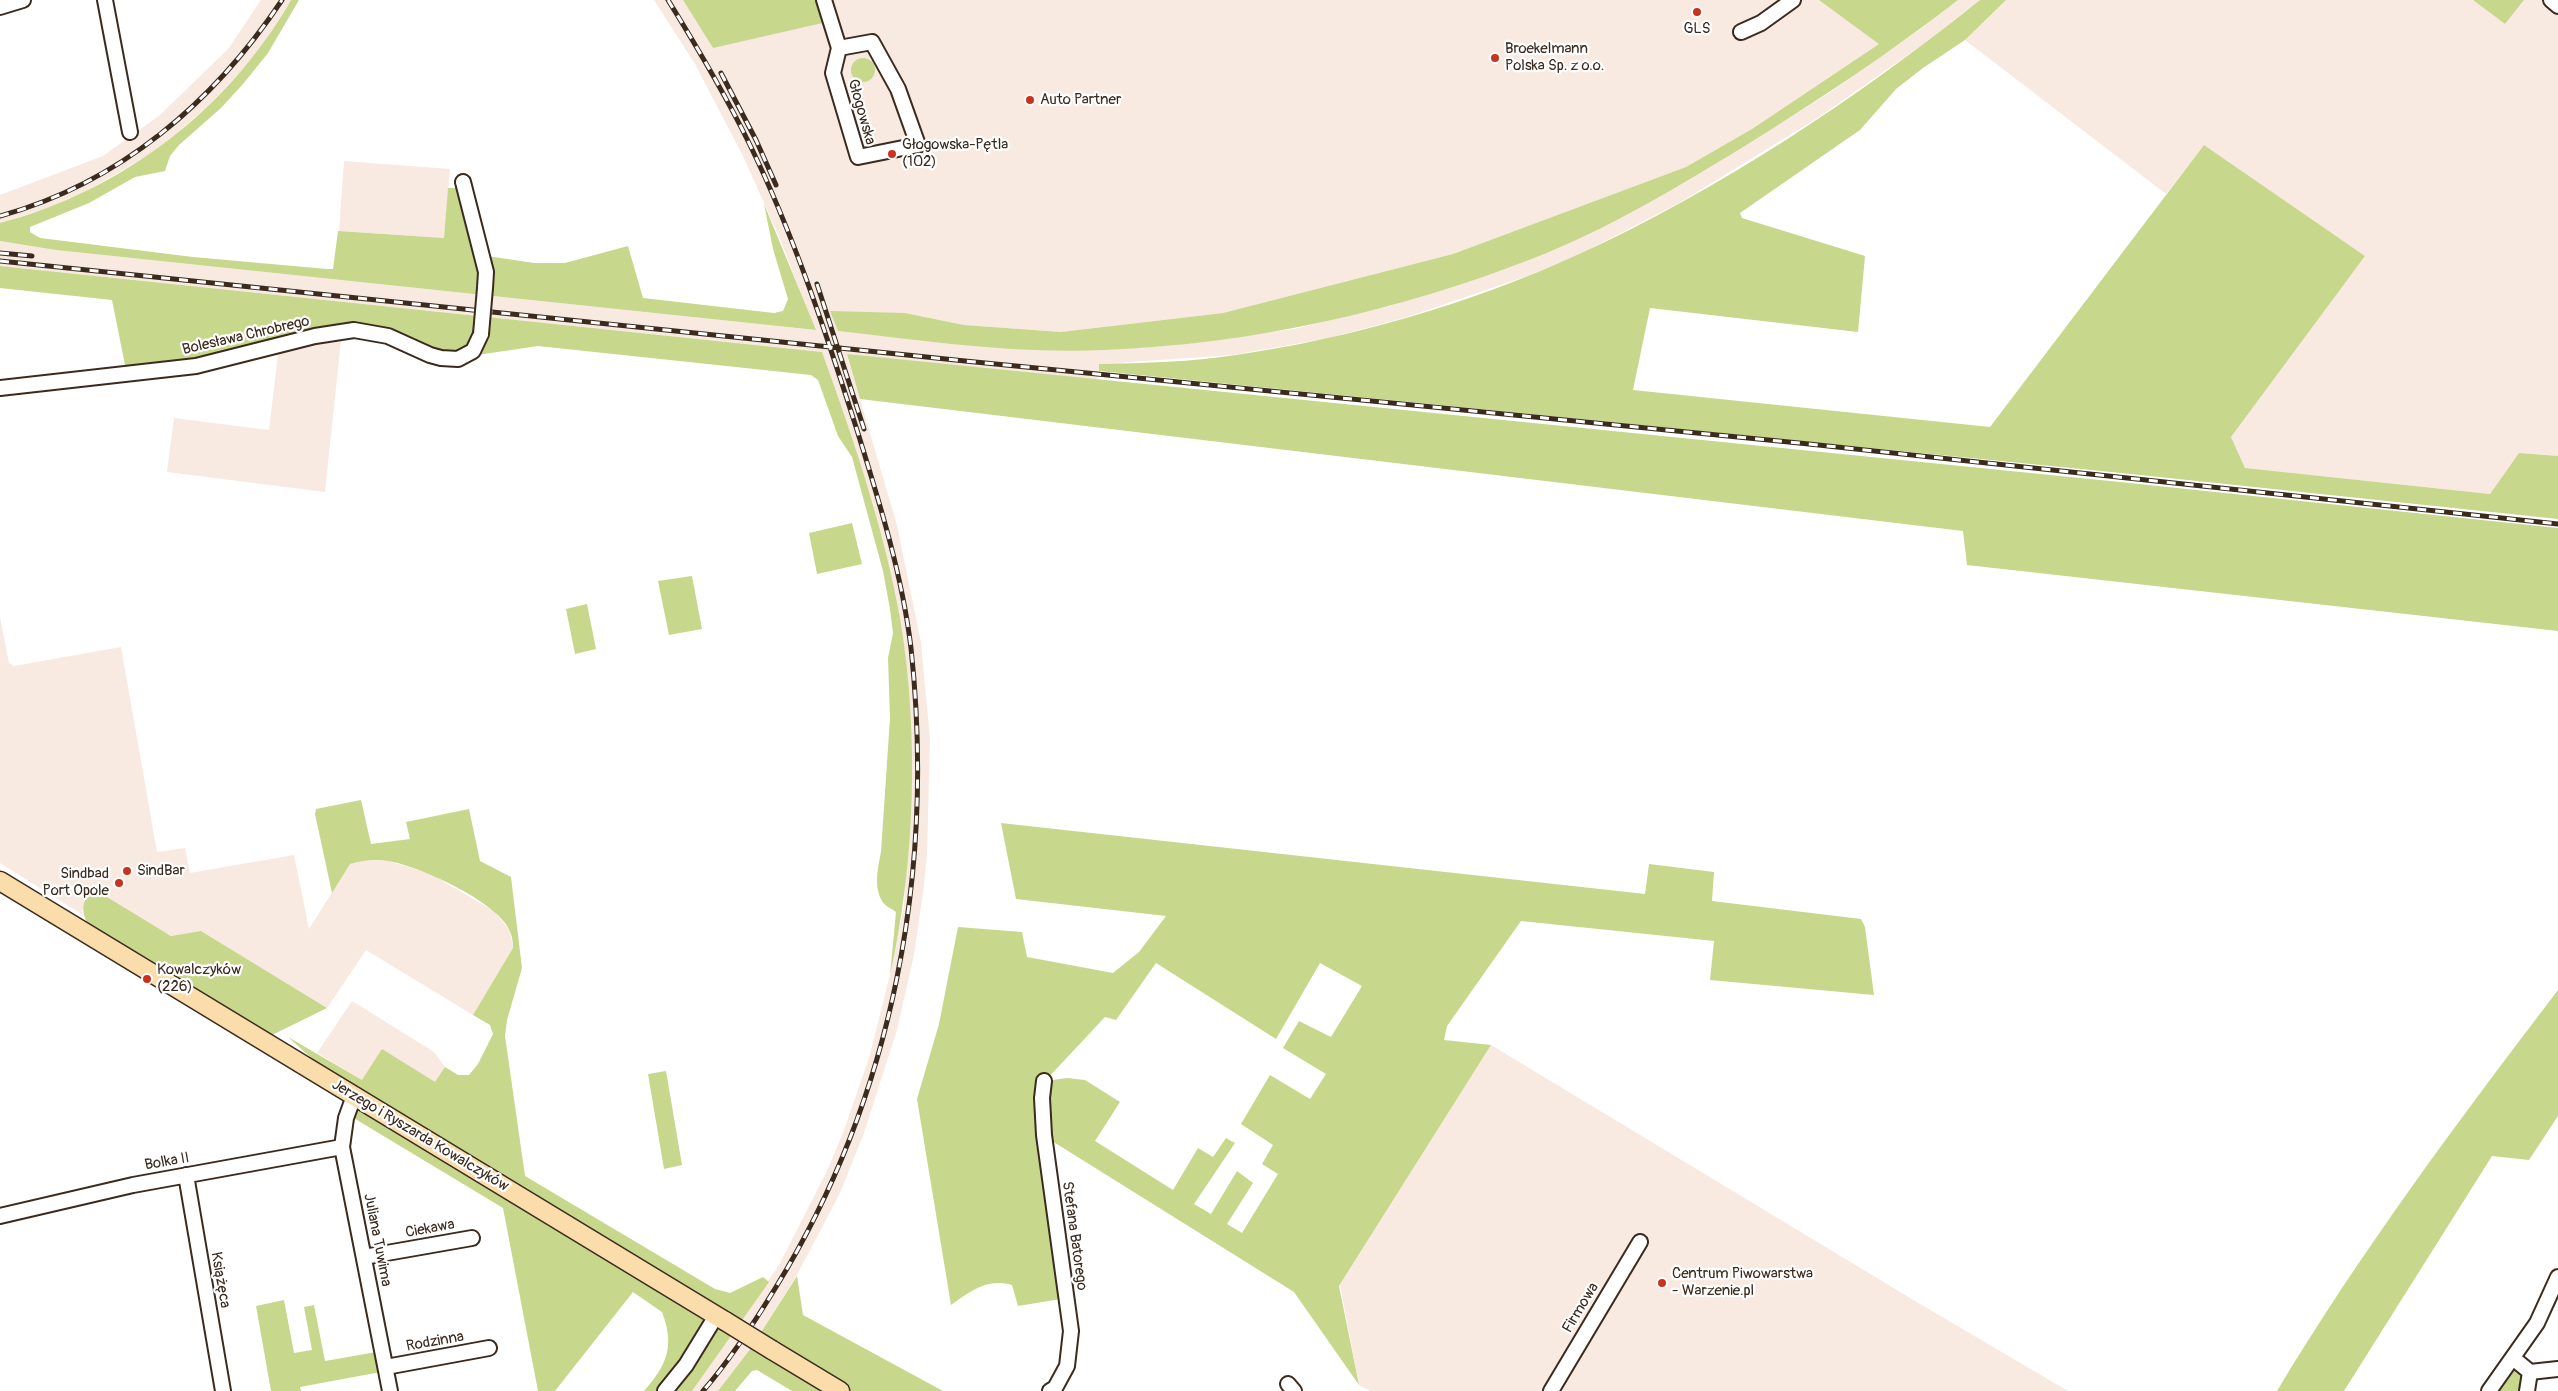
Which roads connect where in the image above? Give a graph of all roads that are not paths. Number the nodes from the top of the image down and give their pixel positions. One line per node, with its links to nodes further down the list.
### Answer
1 (23, 0): 7 (street)
2 (105, 0): 10 (street)
3 (824, 0): 9 (street)
4 (1793, 0): 8 (street)
5 (2551, 0): 6 (street)
6 (2558, 6)
7 (0, 8)
8 (1741, 32)
9 (839, 48): 9 (street, Głogowska)
10 (130, 132)
11 (463, 182): 12 (street, Bolesława Chrobrego, bridge)
12 (0, 388)
13 (0, 881): 15 (main road, Jerzego i Ryszarda Kowalczyków)
14 (1044, 1081): 33 (street, Stefana Batorego)
15 (354, 1096): 16 (street, Juliana Tuwima); 23 (main road, Jerzego i Ryszarda Kowalczyków)
16 (342, 1147): 17 (street, Bolka II); 21 (street, Juliana Tuwima)
17 (186, 1175): 18 (street, Bolka II); 29 (street, Książęca)
18 (0, 1216)
19 (472, 1238): 21 (street, Ciekawa)
20 (1640, 1242): 34 (street, Firmowa)
21 (364, 1258): 26 (street, Juliana Tuwima)
22 (2558, 1277): 25 (street)
23 (721, 1318): 31 (street); 32 (main road, Jerzego i Ryszarda Kowalczyków, bridge)
24 (489, 1348): 26 (street, Rodzinna)
25 (2513, 1358): 28 (street); 35 (street)
26 (386, 1367): 30 (street, Juliana Tuwima)
27 (2558, 1370): 28 (street)
28 (2530, 1372): 36 (street)
29 (223, 1391)
30 (390, 1391)
31 (665, 1391)
32 (840, 1391)
33 (1050, 1391)
34 (1551, 1391)
35 (2489, 1391)
36 (2527, 1391)

